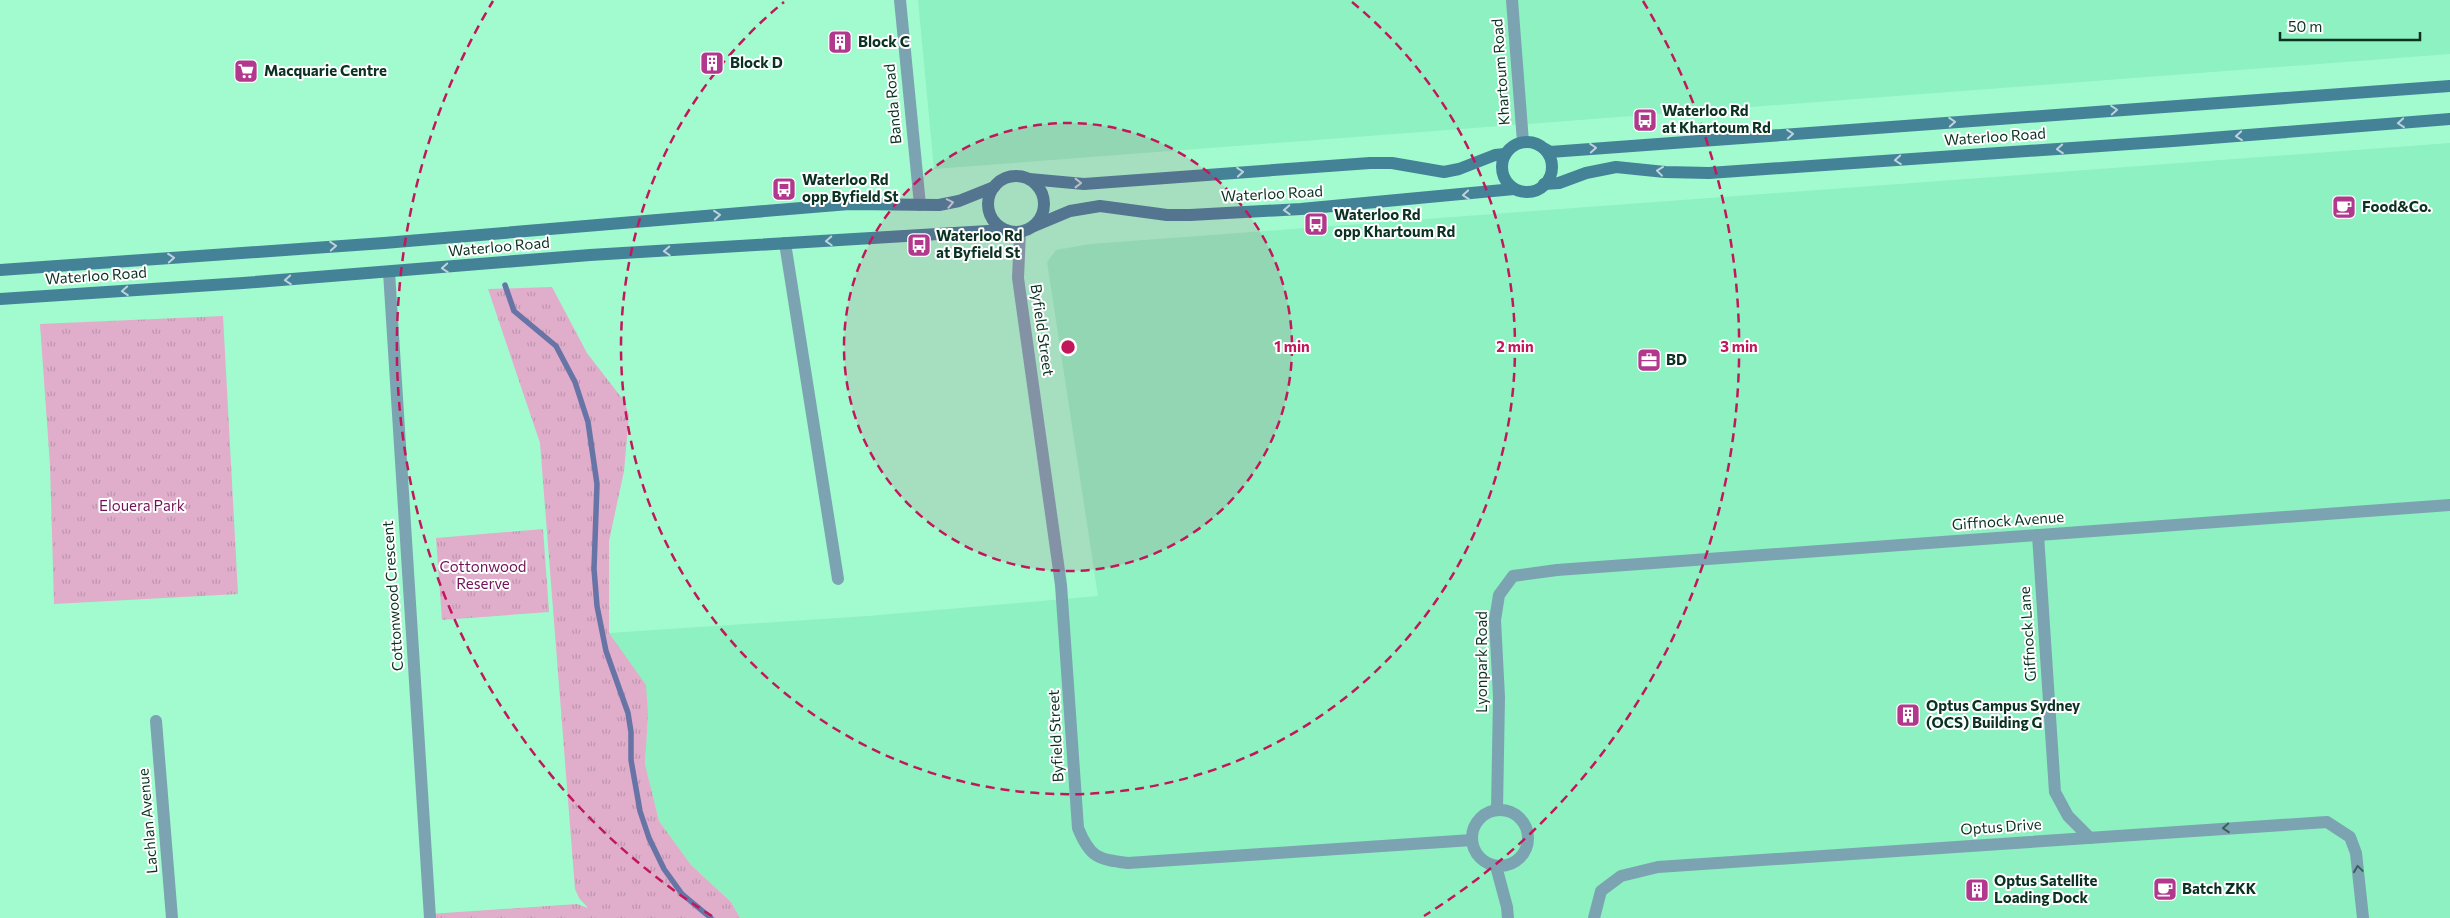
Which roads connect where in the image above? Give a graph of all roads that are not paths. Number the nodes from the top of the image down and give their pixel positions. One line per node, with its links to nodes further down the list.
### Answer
1 (900, 0): 12 (street, Banda Road)
2 (1512, 0): 5 (street, Khartoum Road)
3 (2450, 86): 6 (street, Waterloo Road, one-way to 3)
4 (2450, 119): 9 (street, Waterloo Road, one-way to 9)
5 (1523, 142): 6 (street); 7 (street)
6 (1544, 149): 9 (street)
7 (1505, 154): 8 (street, Waterloo Road, one-way to 7); 11 (street)
8 (1029, 180): 10 (street); 13 (street)
9 (1544, 184): 11 (street)
10 (994, 187): 12 (street, Waterloo Road, one-way to 10); 14 (street)
11 (1514, 189): 13 (street, Waterloo Road, one-way to 13)
12 (920, 205): 17 (street, Waterloo Road, one-way to 12)
13 (1034, 226): 15 (street)
14 (1001, 228): 15 (street); 16 (street, Waterloo Road, one-way to 16)
15 (1020, 232): 27 (street, Byfield Street)
16 (785, 243): 18 (street, Waterloo Road, one-way to 18); 23 (street)
17 (0, 270)
18 (389, 272): 19 (street, Waterloo Road, one-way to 19); 30 (street, Cottonwood Crescent)
19 (0, 298)
20 (2450, 505): 21 (street, Giffnock Avenue)
21 (2038, 535): 22 (street, Giffnock Avenue); 26 (street, Giffnock Lane)
22 (1569, 569): 25 (street, Lyonpark Road)
23 (838, 579)
24 (156, 721): 29 (street, Lachlan Avenue)
25 (1497, 810): 27 (street); 28 (street)
26 (2090, 838): 32 (street, Optus Drive); 33 (street, Optus Drive, one-way to 26)
27 (1472, 840): 28 (street)
28 (1496, 866): 31 (street)
29 (172, 918)
30 (430, 918)
31 (1508, 918)
32 (1594, 918)
33 (2363, 918)

